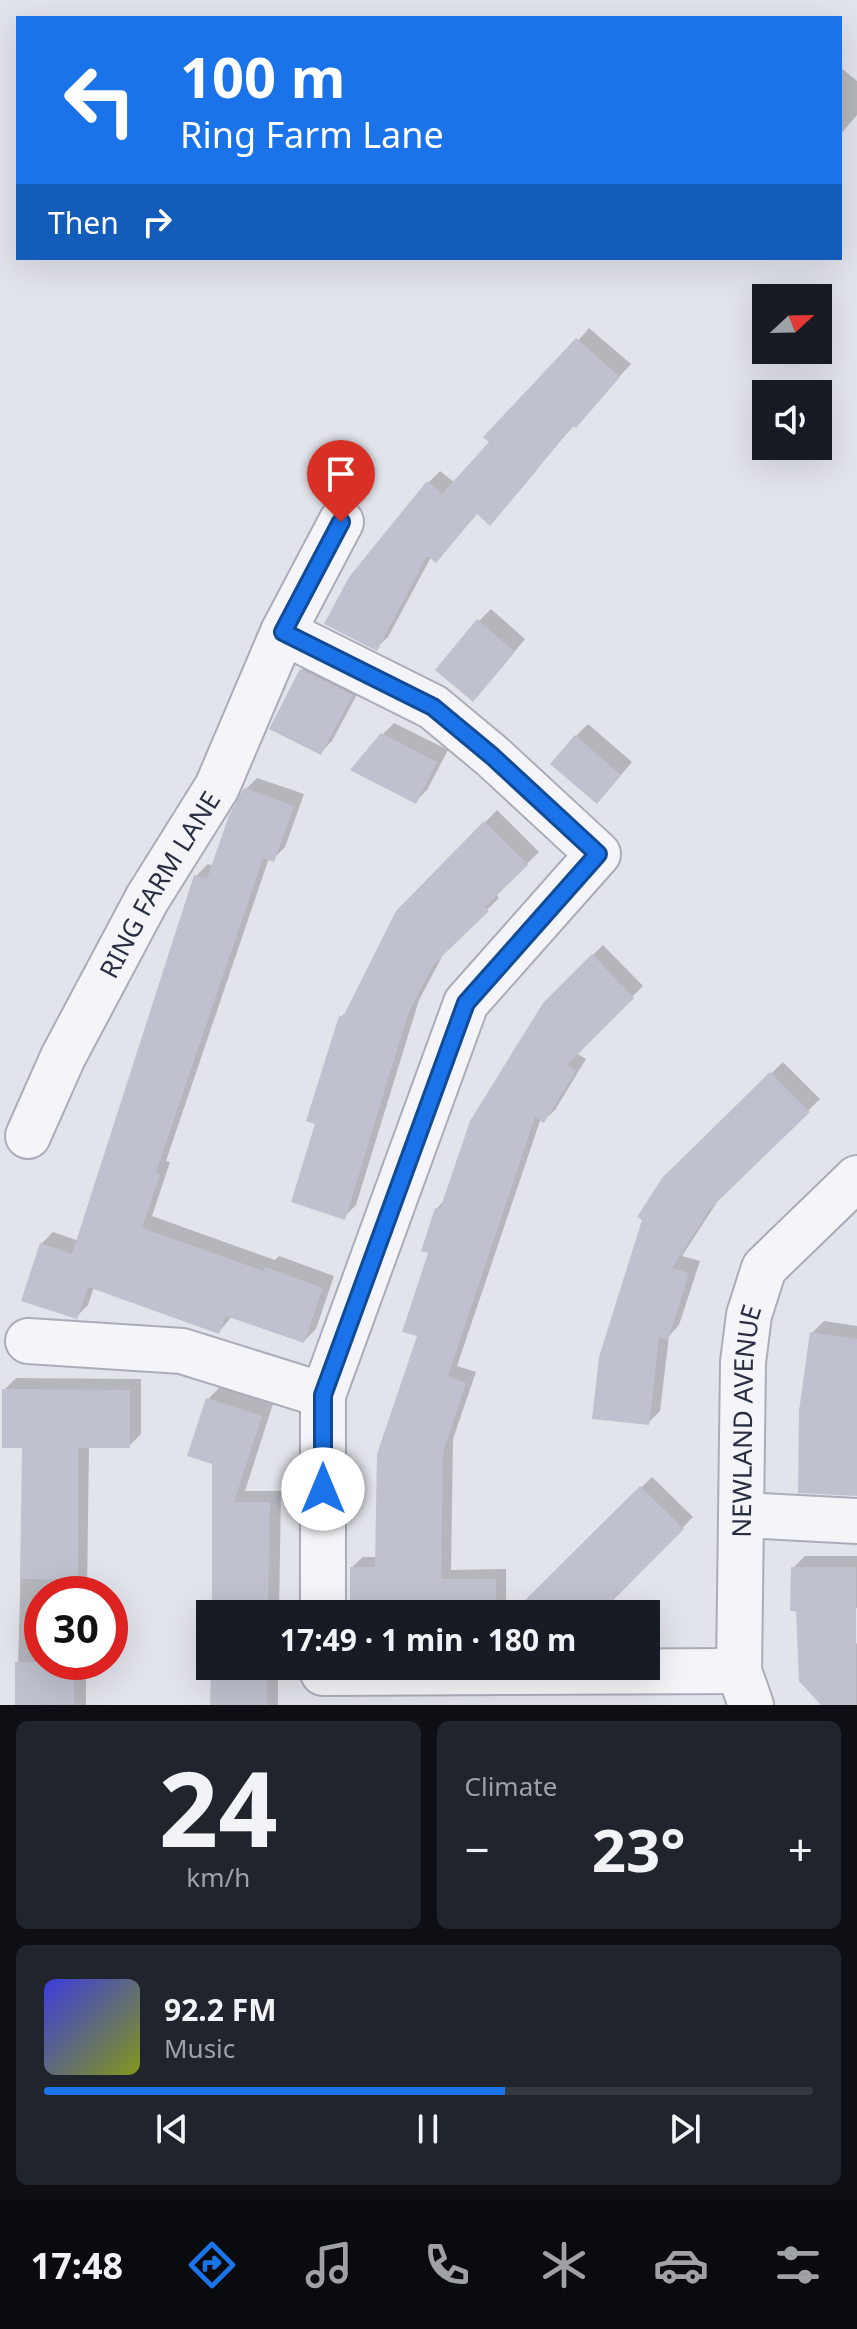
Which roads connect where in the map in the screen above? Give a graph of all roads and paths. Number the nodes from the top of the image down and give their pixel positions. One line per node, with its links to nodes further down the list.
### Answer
1 (341, 522): 2 (street, RING FARM LANE)
2 (283, 632): 3 (street, RING FARM LANE); 6 (street)
3 (28, 1136)
4 (857, 1178): 7 (street, NEWLAND AVENUE)
5 (28, 1341): 6 (street)
6 (323, 1395): 9 (street)
7 (741, 1515): 8 (street); 11 (street, NEWLAND AVENUE)
8 (857, 1521)
9 (323, 1600)
10 (322, 1681): 11 (street)
11 (745, 1688)

